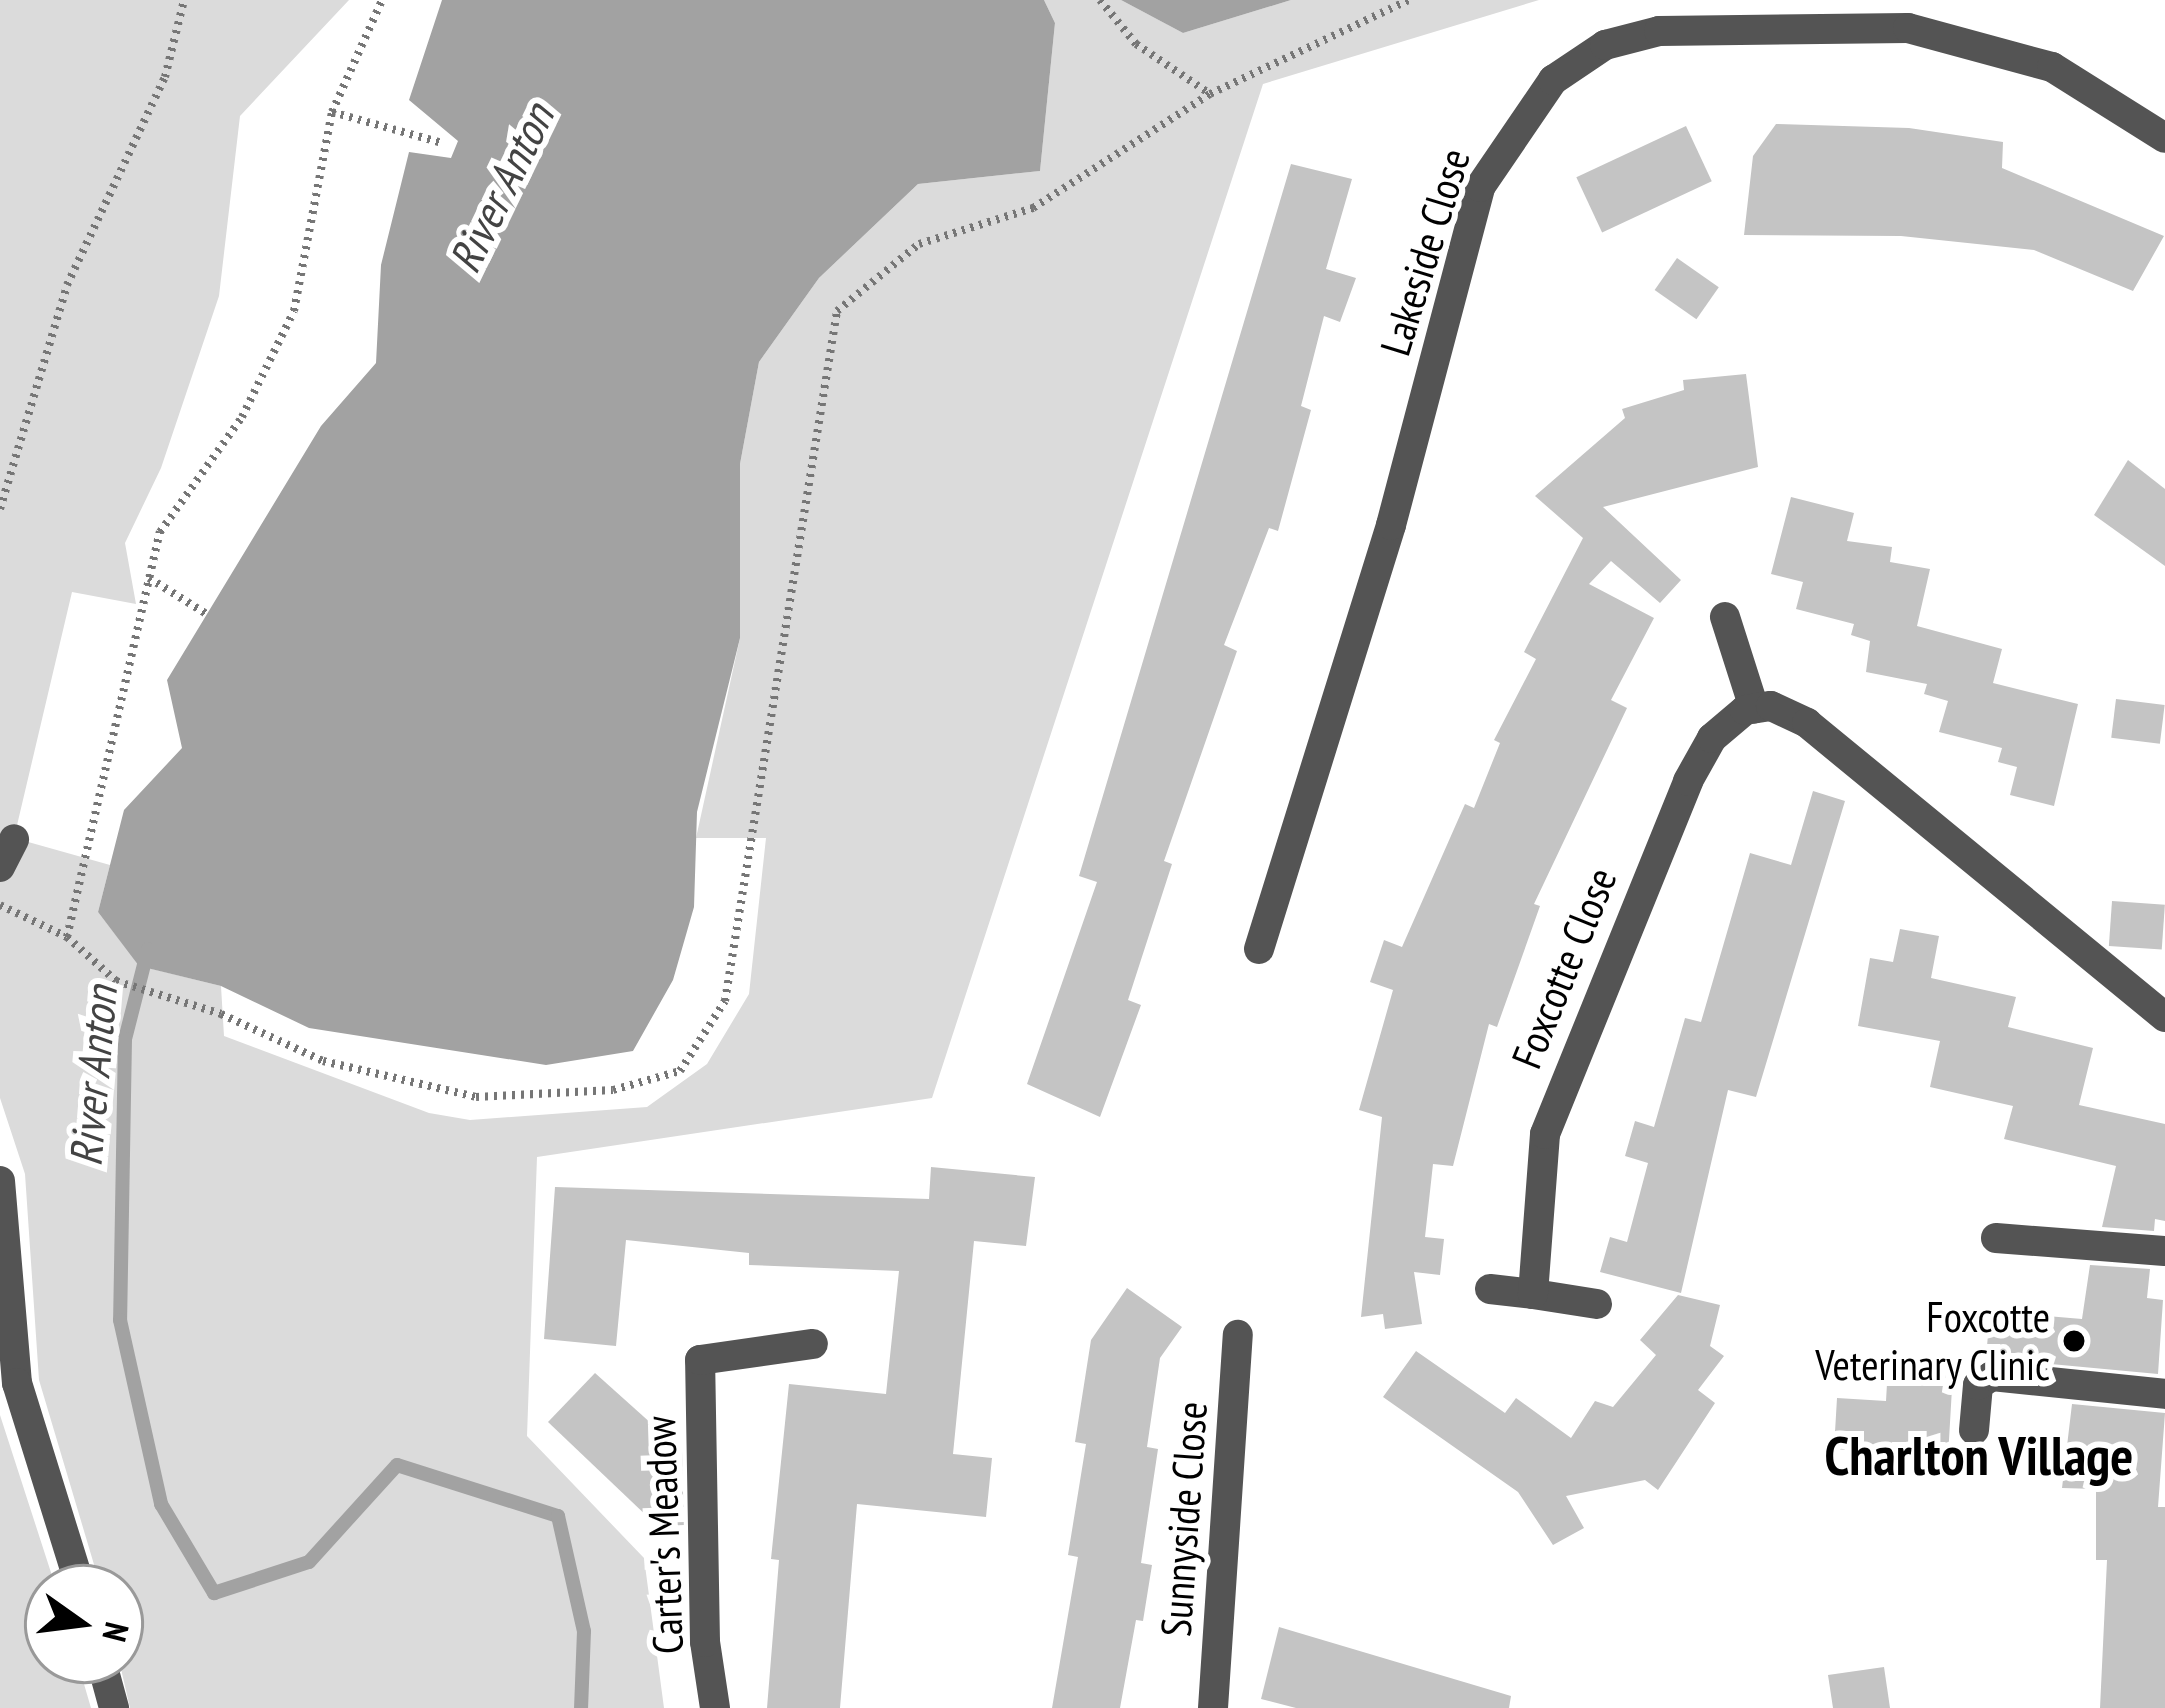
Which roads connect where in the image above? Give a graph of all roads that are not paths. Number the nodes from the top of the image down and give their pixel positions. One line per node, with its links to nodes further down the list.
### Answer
1 (2165, 138): 4 (street, Lakeside Close)
2 (1725, 617): 3 (street)
3 (1754, 708): 5 (street); 10 (street, Foxcotte Close)
4 (1259, 949)
5 (2165, 1017)
6 (0, 1181): 16 (street)
7 (1996, 1238): 8 (street)
8 (2165, 1251)
9 (1490, 1289): 10 (street)
10 (1534, 1294): 11 (street)
11 (1597, 1304)
12 (1238, 1335): 18 (street, Sunnyside Close)
13 (813, 1344): 17 (street, Carter's Meadow)
14 (2165, 1394): 15 (street)
15 (1974, 1430)
16 (74, 1564)
17 (716, 1708)
18 (1213, 1708)

